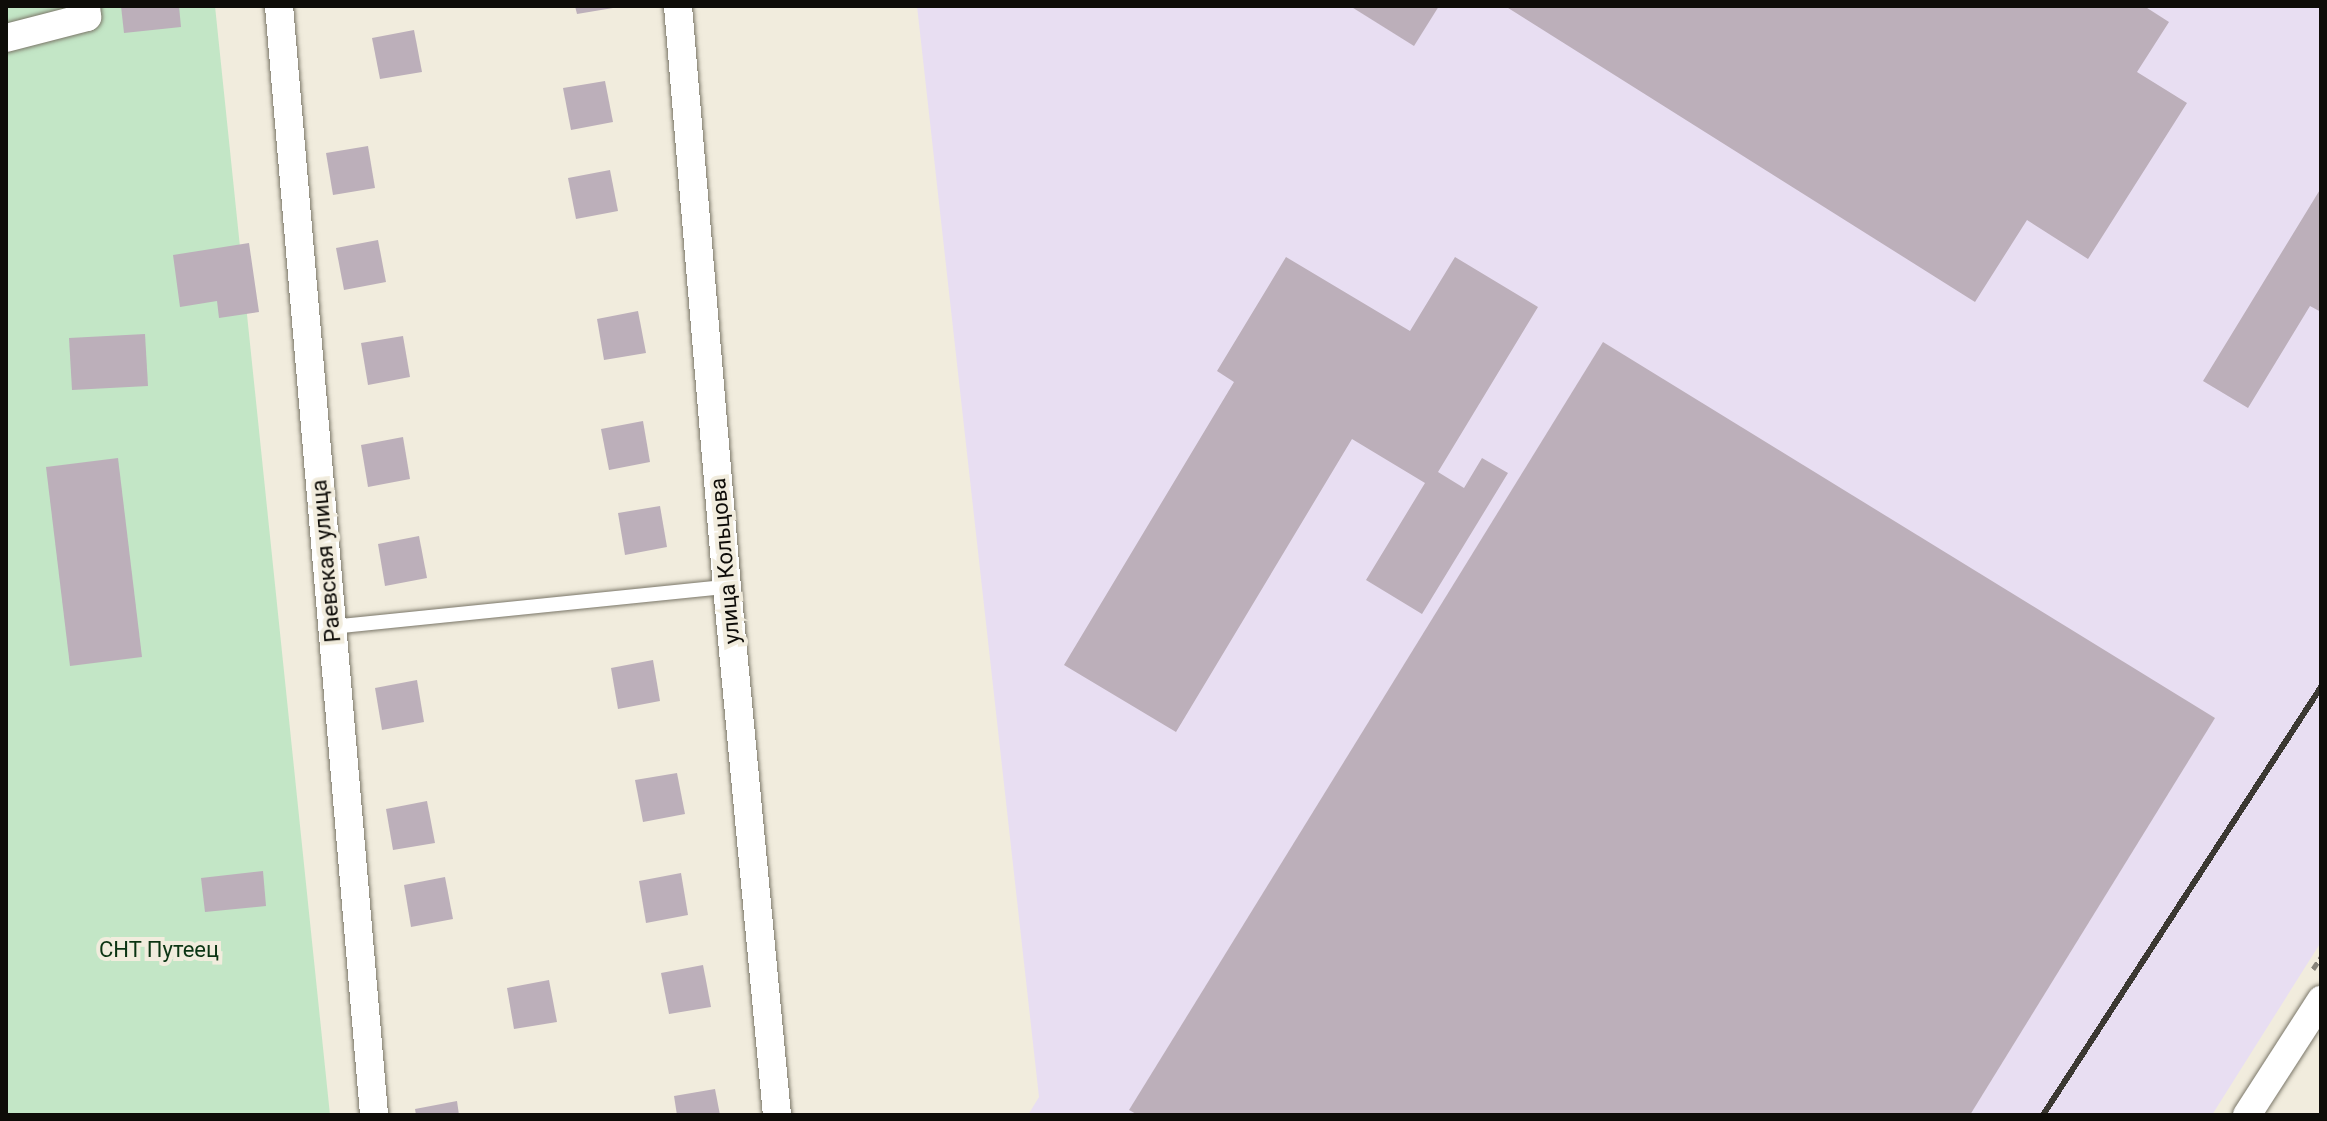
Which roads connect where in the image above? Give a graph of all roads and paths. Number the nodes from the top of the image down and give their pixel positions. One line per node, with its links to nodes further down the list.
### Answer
1 (86, 6): 4 (street)
2 (279, 6): 6 (street, Раевская улица)
3 (678, 6): 5 (street, улица Кольцова)
4 (6, 38)
5 (727, 587): 6 (lane); 9 (street, улица Кольцова)
6 (331, 627): 8 (street, Раевская улица)
7 (2321, 1000): 10 (street)
8 (374, 1115)
9 (777, 1115)
10 (2247, 1115)

